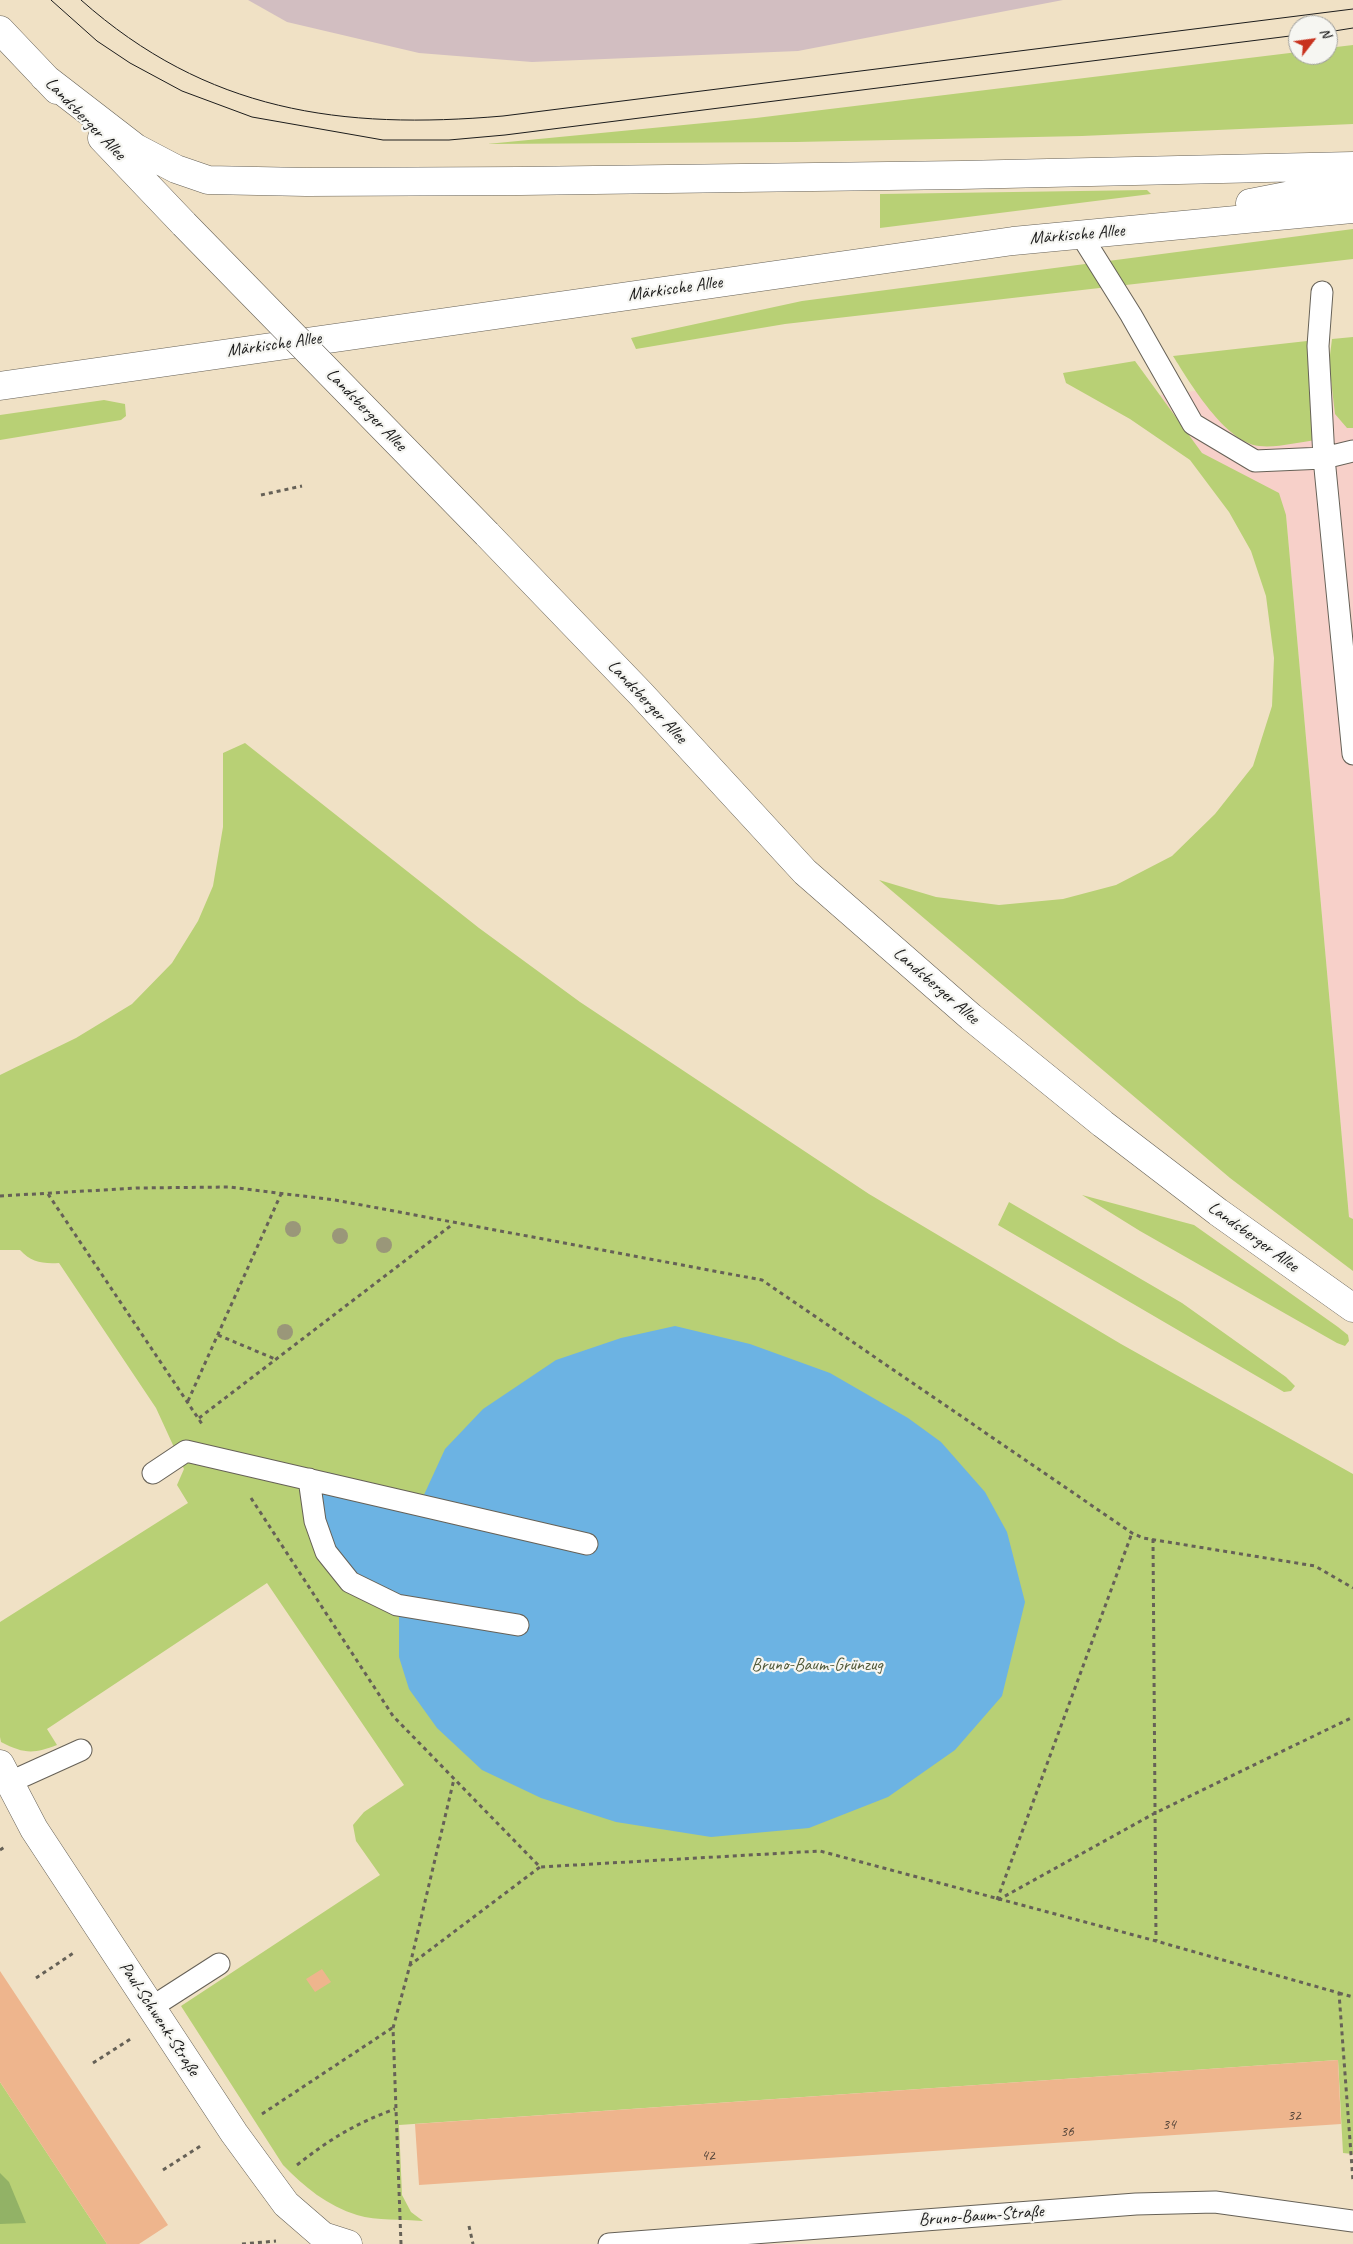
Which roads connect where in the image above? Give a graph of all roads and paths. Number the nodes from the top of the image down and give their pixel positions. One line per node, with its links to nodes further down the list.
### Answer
1 (0, 30): 2 (main road, Landsberger Allee)
2 (44, 78): 3 (main road); 18 (main road, Landsberger Allee, bridge)
3 (1353, 166)
4 (1353, 184): 6 (main road)
5 (1353, 209): 6 (main road, Märkische Allee)
6 (1082, 235): 8 (main road, Märkische Allee); 10 (lane)
7 (1322, 292): 10 (lane)
8 (0, 386)
9 (1353, 451): 10 (lane)
10 (1324, 458): 13 (lane)
11 (302, 486): 12 (path)
12 (261, 495)
13 (1353, 754)
14 (48, 1194): 15 (path); 16 (path); 21 (path)
15 (281, 1194): 17 (path); 19 (path)
16 (0, 1196)
17 (454, 1223): 20 (path); 26 (path)
18 (1353, 1308)
19 (218, 1335): 20 (path); 21 (path)
20 (276, 1359): 22 (path)
21 (188, 1401): 22 (path)
22 (199, 1418): 23 (path)
23 (226, 1460): 24 (lane); 25 (lane); 34 (path)
24 (153, 1473)
25 (309, 1479): 28 (lane); 30 (lane)
26 (1132, 1533): 27 (path); 37 (path)
27 (1153, 1539): 29 (path); 35 (path)
28 (587, 1544)
29 (1353, 1588)
30 (518, 1625)
31 (1353, 1717): 35 (path)
32 (81, 1750): 33 (lane)
33 (4, 1773): 38 (main road, Paul-Schwenk-Straße)
34 (454, 1778): 36 (path); 41 (path)
35 (1155, 1813): 37 (path); 39 (path)
36 (540, 1867): 37 (path); 41 (path)
37 (997, 1900): 39 (path)
38 (102, 1933): 42 (path); 45 (main road, Paul-Schwenk-Straße)
39 (1156, 1941): 43 (path)
40 (219, 1964): 45 (lane)
41 (410, 1964): 46 (path)
42 (36, 1978)
43 (1339, 1993): 44 (path); 52 (path)
44 (1353, 1997)
45 (156, 2013): 47 (path); 49 (main road, Paul-Schwenk-Straße)
46 (393, 2028): 48 (path); 49 (path)
47 (93, 2063)
48 (395, 2109): 50 (path); 56 (path)
49 (231, 2130): 51 (path); 55 (main road, Paul-Schwenk-Straße)
50 (292, 2169)
51 (162, 2170)
52 (1353, 2181)
53 (1353, 2221): 58 (lane, Bruno-Baum-Straße)
54 (469, 2226): 57 (path)
55 (348, 2244)
56 (400, 2244)
57 (473, 2244)
58 (609, 2244)

